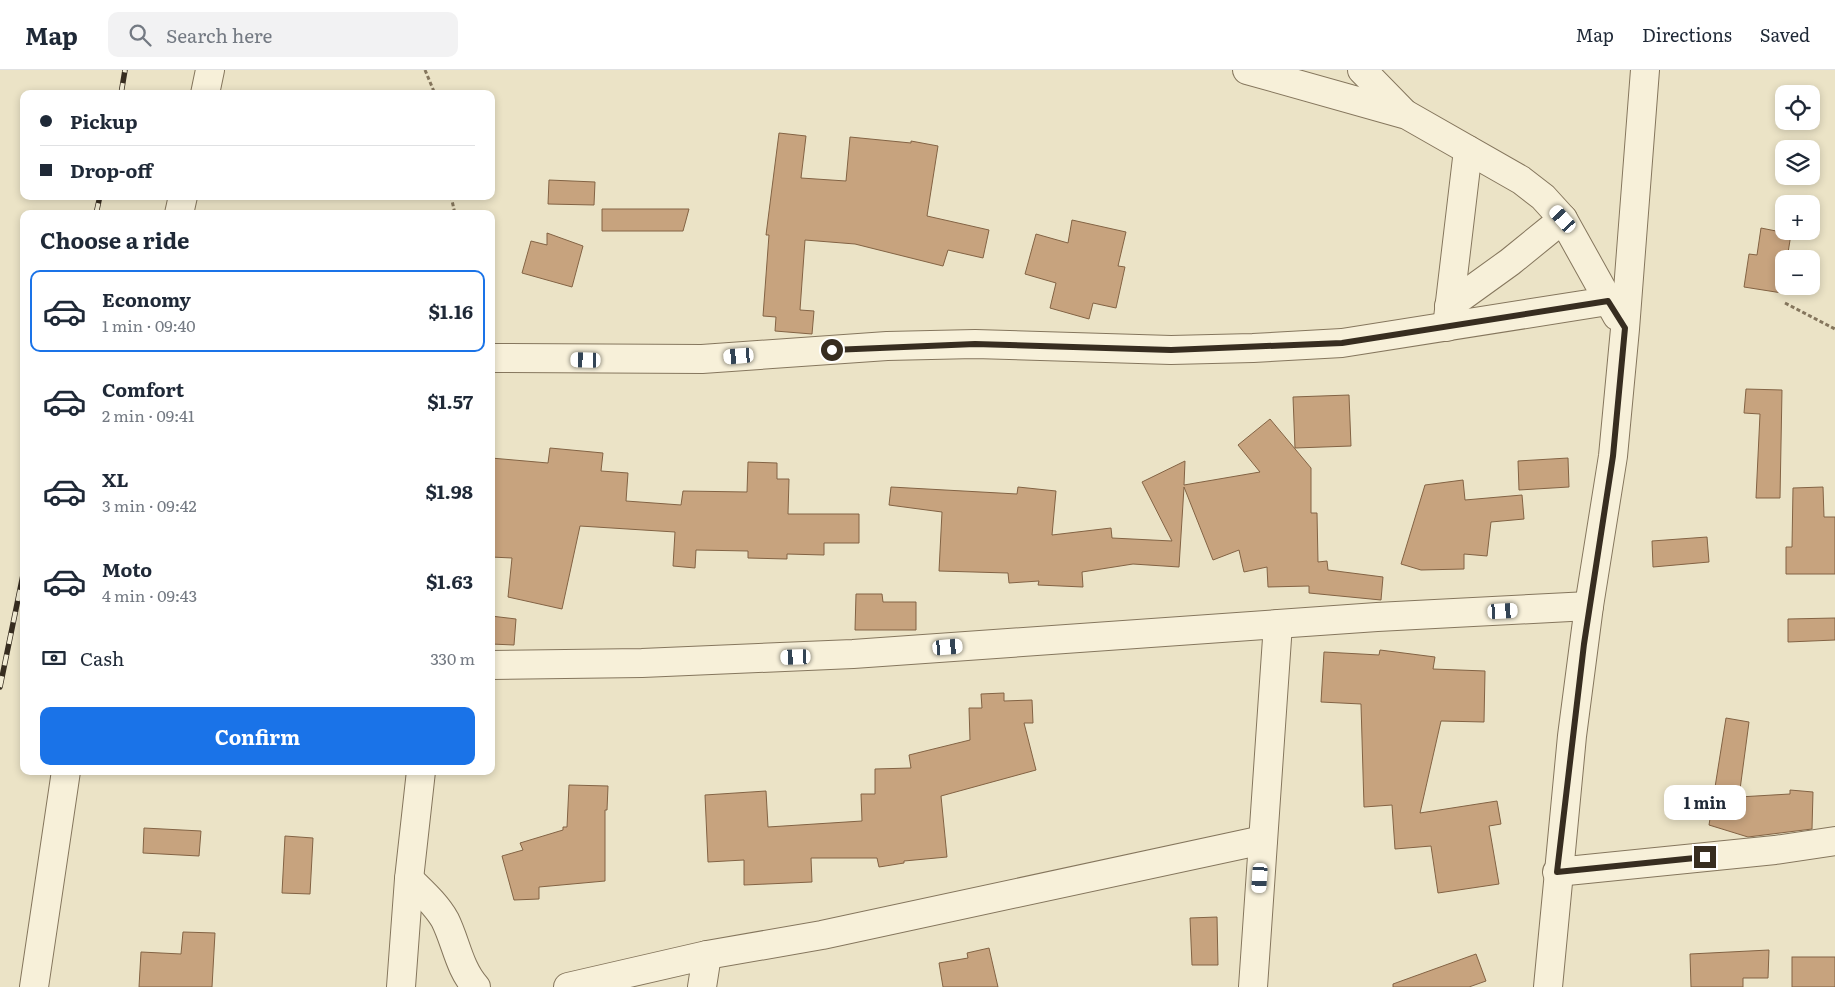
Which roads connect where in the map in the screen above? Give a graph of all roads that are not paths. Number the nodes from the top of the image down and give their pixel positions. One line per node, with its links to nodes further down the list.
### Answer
1 (210, 70): 5 (street)
2 (1247, 70): 6 (street)
3 (1362, 70): 6 (street)
4 (1645, 70): 11 (street)
5 (206, 90)
6 (1406, 115): 7 (street)
7 (1468, 150): 8 (street); 10 (street)
8 (1563, 219): 9 (street); 10 (street)
9 (1608, 301): 10 (street); 11 (street)
10 (1448, 316): 12 (street)
11 (1625, 328): 13 (street)
12 (495, 358)
13 (1589, 606): 14 (street); 20 (street)
14 (1278, 624): 15 (street); 18 (street)
15 (495, 665)
16 (65, 775): 23 (street)
17 (420, 775): 21 (street)
18 (1263, 840): 22 (street); 28 (street)
19 (1835, 841): 20 (street)
20 (1557, 872): 29 (street)
21 (409, 879): 24 (street); 25 (street)
22 (708, 955): 26 (street); 27 (street)
23 (34, 987)
24 (401, 987)
25 (476, 987)
26 (568, 987)
27 (702, 987)
28 (1253, 987)
29 (1548, 987)

